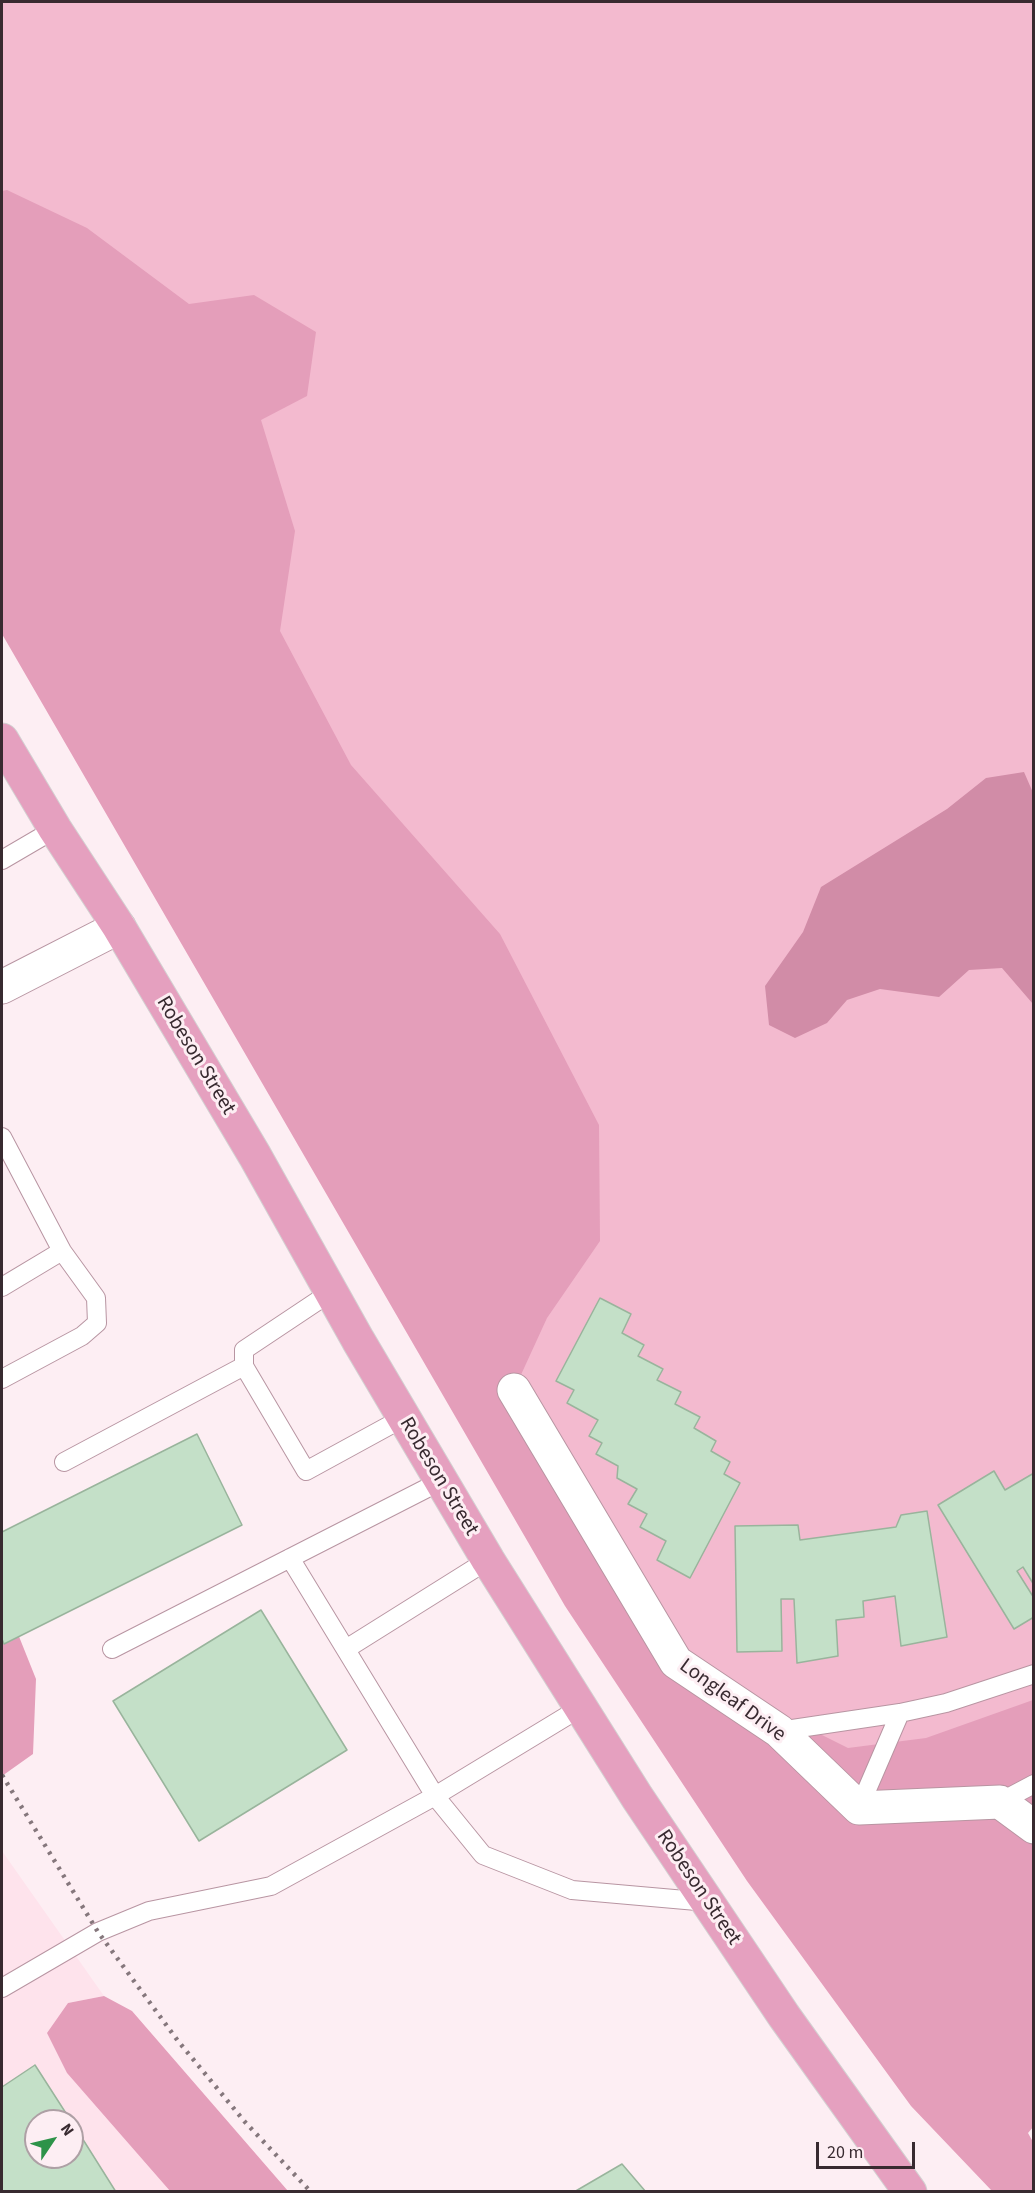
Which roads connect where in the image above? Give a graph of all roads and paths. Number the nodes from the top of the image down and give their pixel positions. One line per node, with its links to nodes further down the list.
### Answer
1 (2, 740): 2 (main road, Robeson Street)
2 (55, 829): 3 (lane); 4 (main road, Robeson Street)
3 (2, 860)
4 (118, 927): 5 (street); 9 (main road, Robeson Street)
5 (2, 987)
6 (2, 1137): 7 (lane)
7 (62, 1251): 8 (lane); 11 (lane)
8 (2, 1287)
9 (331, 1292): 10 (lane); 13 (main road, Robeson Street)
10 (244, 1366): 13 (lane); 14 (lane)
11 (2, 1379)
12 (514, 1390): 23 (street, Longleaf Drive)
13 (404, 1418): 15 (main road, Robeson Street)
14 (64, 1462)
15 (441, 1481): 16 (lane); 17 (main road, Robeson Street)
16 (290, 1558): 18 (lane); 19 (lane)
17 (488, 1560): 19 (lane); 21 (main road, Robeson Street)
18 (112, 1648)
19 (346, 1649): 25 (lane)
20 (1034, 1674): 22 (lane)
21 (580, 1708): 25 (lane); 29 (main road, Robeson Street)
22 (900, 1713): 23 (lane); 27 (lane)
23 (779, 1731): 27 (street, Longleaf Drive)
24 (1034, 1785): 26 (lane)
25 (435, 1796): 29 (lane); 30 (lane)
26 (1000, 1802): 27 (street); 28 (street)
27 (859, 1808)
28 (1034, 1827)
29 (708, 1902): 31 (main road, Robeson Street)
30 (2, 1988)
31 (910, 2192)

